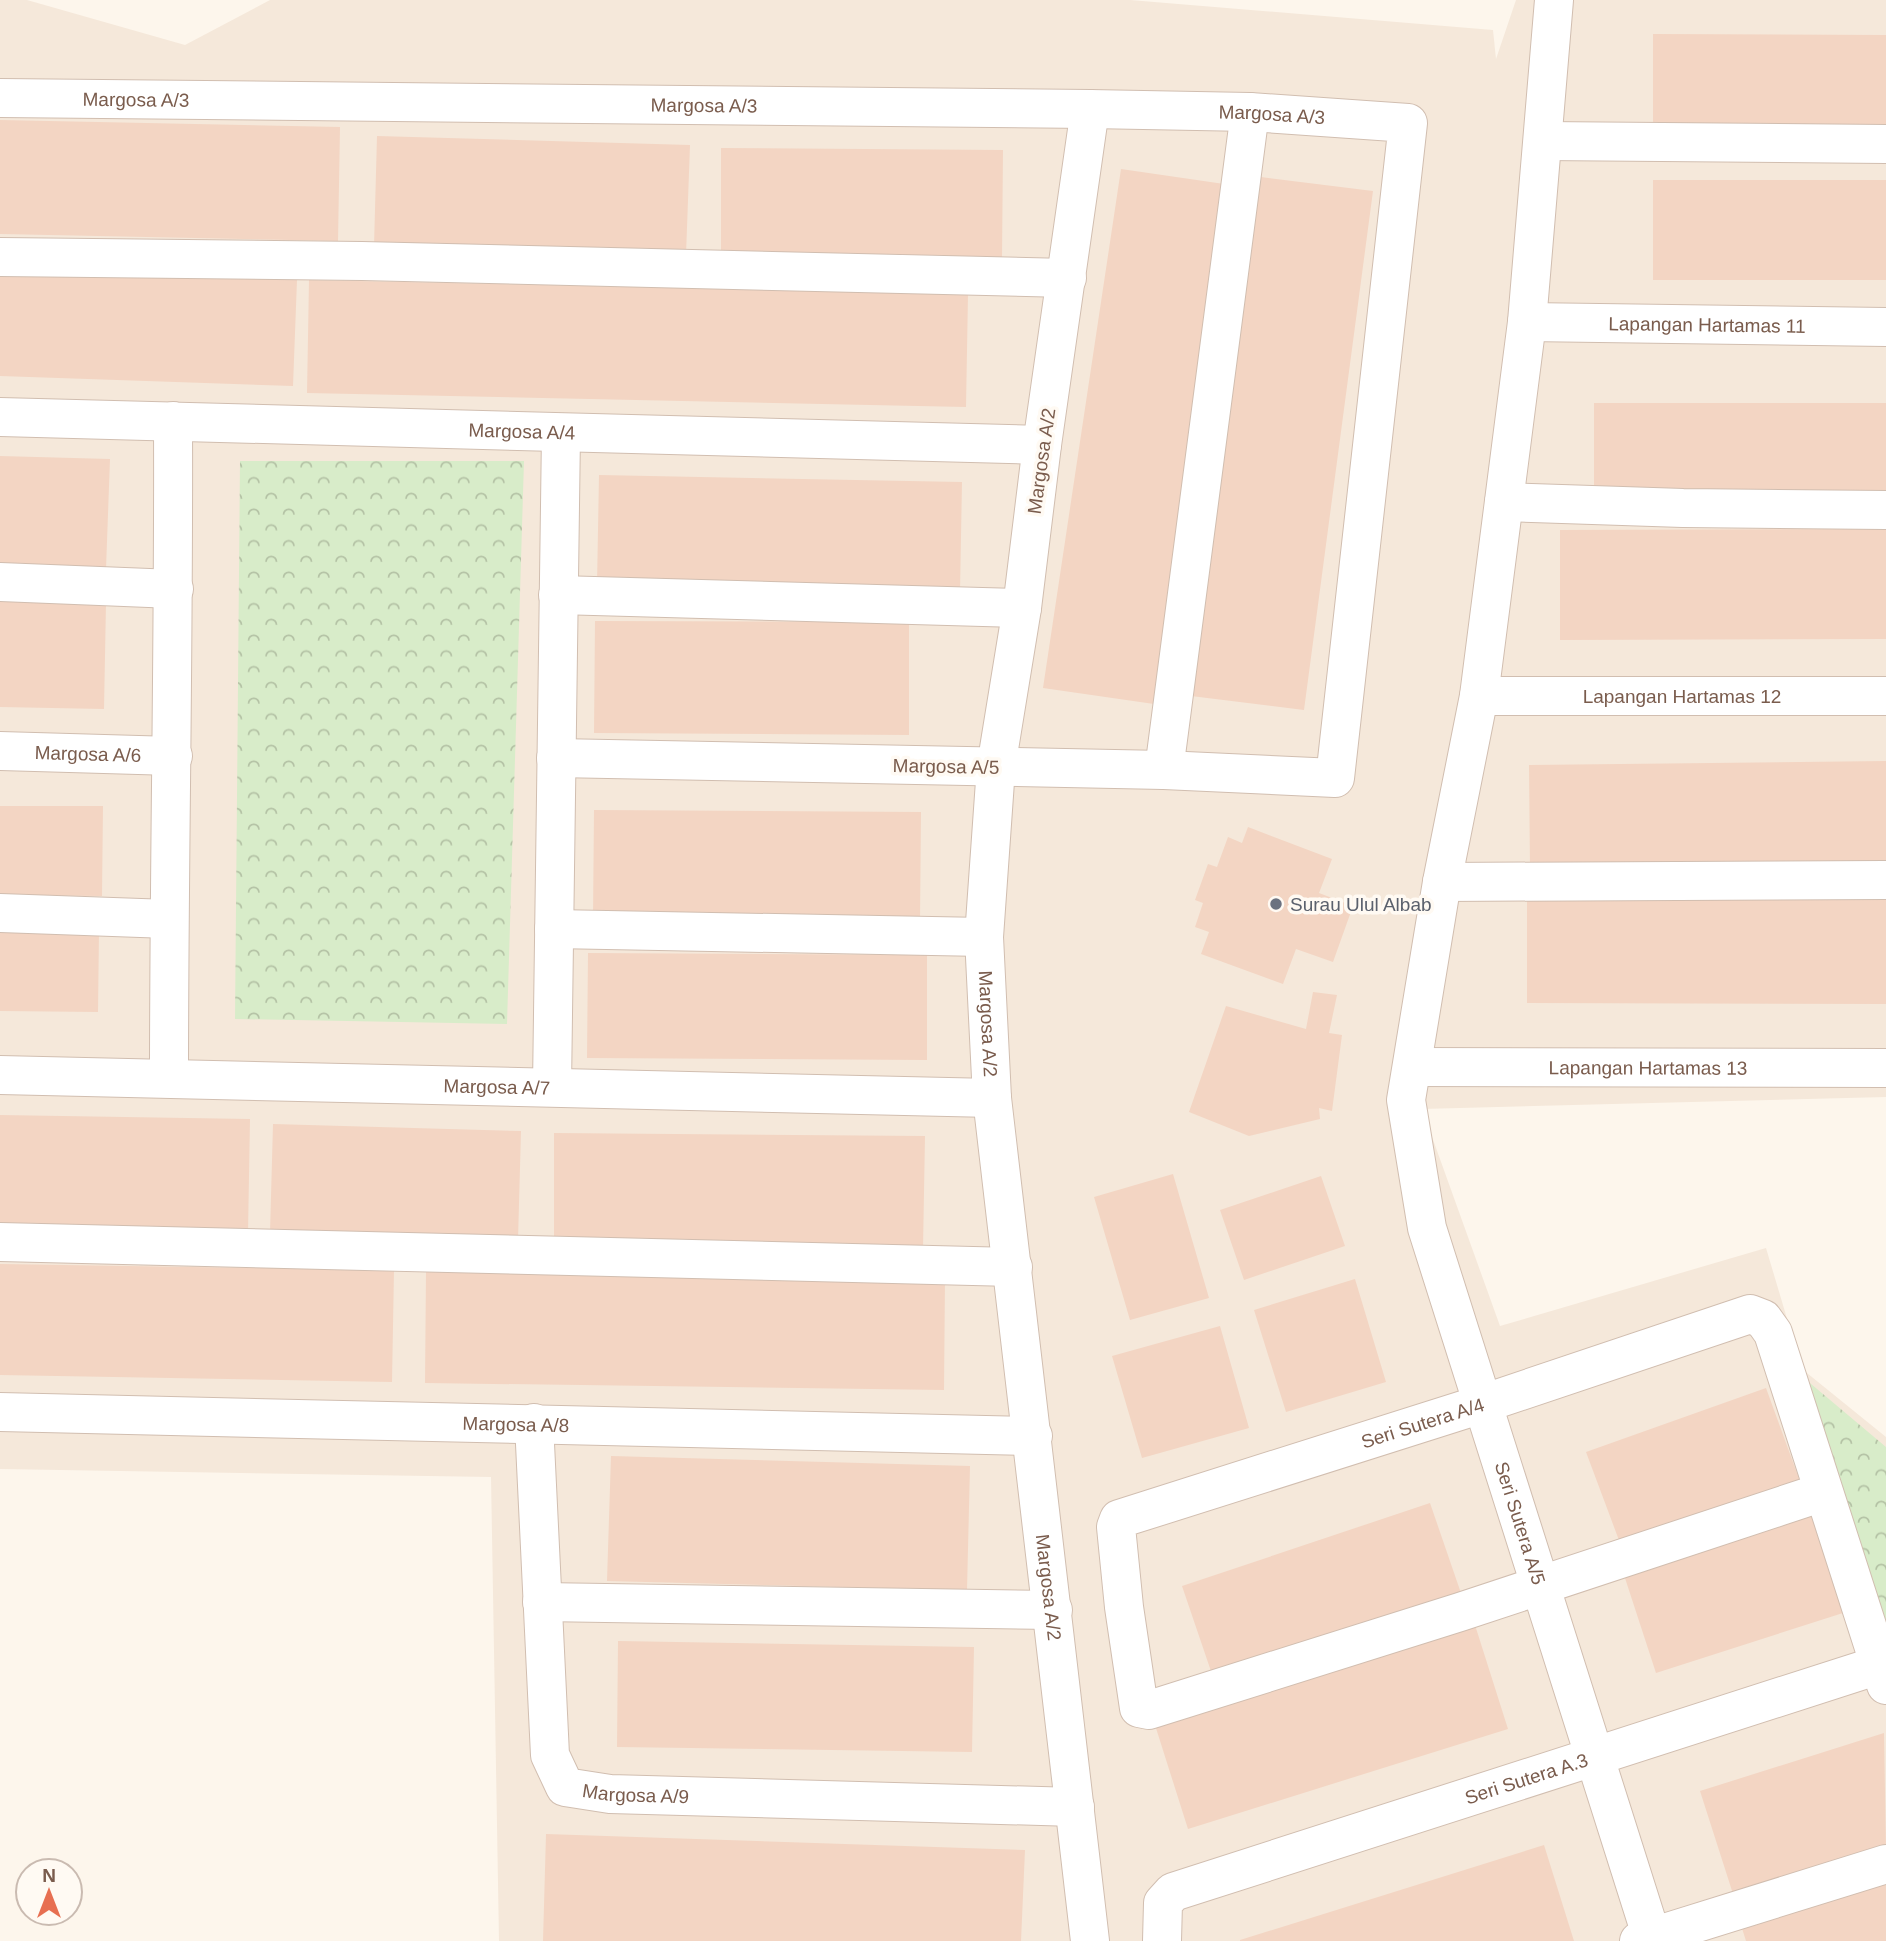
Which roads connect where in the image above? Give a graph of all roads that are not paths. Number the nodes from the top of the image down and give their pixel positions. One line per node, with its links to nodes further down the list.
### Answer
1 (1555, 0): 5 (street, Seri Sutera A/5)
2 (0, 98): 3 (street, Margosa A/3)
3 (1090, 109): 4 (street, Margosa A/3); 8 (street, Margosa A/2)
4 (1250, 113): 27 (street); 28 (street, Margosa A/3)
5 (1543, 141): 6 (street); 9 (street, Seri Sutera A/5)
6 (1886, 144)
7 (0, 257): 8 (street)
8 (1067, 278): 14 (street, Margosa A/2)
9 (1527, 322): 10 (street, Lapangan Hartamas 11); 15 (street, Seri Sutera A/5)
10 (1886, 327)
11 (0, 417): 12 (street, Margosa A/4)
12 (173, 421): 13 (street, Margosa A/4); 18 (street)
13 (561, 433): 14 (street, Margosa A/4); 19 (street)
14 (1042, 446): 20 (street, Margosa A/2)
15 (1504, 502): 16 (street); 21 (street, Seri Sutera A/5)
16 (1886, 510)
17 (0, 582): 18 (street)
18 (174, 589): 24 (street)
19 (558, 595): 20 (street); 25 (street)
20 (1022, 608): 26 (street, Margosa A/2)
21 (1479, 696): 22 (street, Lapangan Hartamas 12); 30 (street, Seri Sutera A/5)
22 (1886, 696)
23 (0, 751): 24 (street, Margosa A/6)
24 (173, 756): 32 (street)
25 (556, 758): 26 (street, Margosa A/5); 33 (street)
26 (996, 767): 27 (street, Margosa A/5); 34 (street, Margosa A/2)
27 (1164, 771): 28 (street, Margosa A/5)
28 (1335, 778)
29 (1886, 880): 30 (street)
30 (1442, 882): 38 (street, Seri Sutera A/5)
31 (0, 913): 32 (street)
32 (169, 919): 37 (street)
33 (554, 929): 34 (street); 39 (street)
34 (984, 937): 40 (street, Margosa A/2)
35 (1886, 1069): 38 (street, Lapangan Hartamas 13)
36 (0, 1075): 37 (street, Margosa A/7)
37 (169, 1078): 39 (street, Margosa A/7)
38 (1409, 1084): 43 (street, Seri Sutera A/5)
39 (552, 1087): 40 (street, Margosa A/7)
40 (992, 1098): 42 (street, Margosa A/2)
41 (0, 1242): 42 (street)
42 (1013, 1267): 46 (street, Margosa A/2)
43 (1482, 1404): 47 (street, Seri Sutera A/4); 48 (street, Seri Sutera A/5); 48 (street, Seri Sutera A/4)
44 (0, 1412): 45 (street, Margosa A/8)
45 (534, 1423): 46 (street, Margosa A/8); 49 (street, Margosa A/9)
46 (1033, 1436): 50 (street, Margosa A/2)
47 (1824, 1493): 48 (street); 51 (street)
48 (1539, 1586): 52 (street, Seri Sutera A/5)
49 (542, 1602): 50 (street); 53 (street, Margosa A/9)
50 (1053, 1610): 53 (street, Margosa A/2)
51 (1882, 1675): 52 (street, Seri Sutera A.3)
52 (1594, 1757): 55 (street, Seri Sutera A/5); 57 (street, Seri Sutera A.3)
53 (1075, 1807): 56 (street, Margosa A/2)
54 (1886, 1864): 55 (street)
55 (1648, 1940)
56 (1090, 1941)
57 (1162, 1941)

